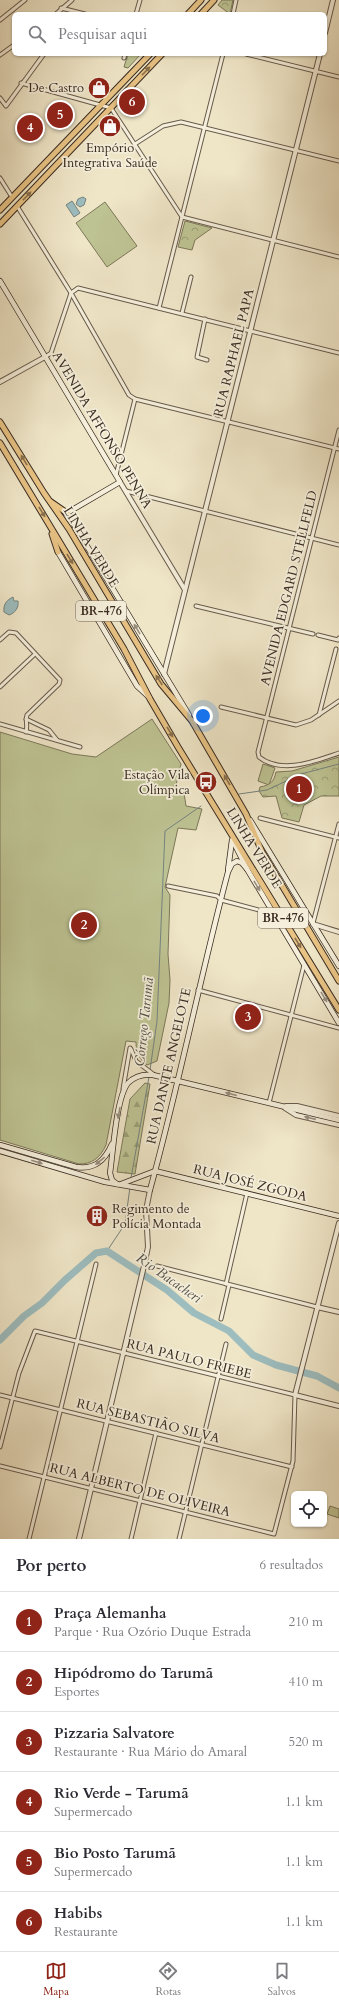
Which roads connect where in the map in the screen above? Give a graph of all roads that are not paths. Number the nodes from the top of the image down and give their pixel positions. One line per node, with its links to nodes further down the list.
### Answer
1 (25, 0): 15 (street)
2 (72, 0): 8 (street)
3 (140, 0): 11 (street)
4 (201, 0): 12 (highway)
5 (214, 0): 13 (highway)
6 (236, 0): 14 (street)
7 (333, 0): 16 (street)
8 (61, 8): 9 (street); 10 (street)
9 (58, 12)
10 (71, 12)
11 (137, 12)
12 (190, 12)
13 (203, 12)
14 (233, 12)
15 (0, 20)
16 (327, 25)
17 (12, 46): 18 (street)
18 (0, 55)
19 (42, 56): 27 (street)
20 (148, 56): 29 (highway)
21 (160, 56): 30 (highway, one-way to 21)
22 (222, 56): 31 (street)
23 (254, 56): 25 (street)
24 (319, 56): 25 (street, RUA RAPHAEL PAPA)
25 (315, 71): 26 (street); 33 (street, RUA RAPHAEL PAPA)
26 (339, 77)
27 (21, 83): 28 (street); 29 (street)
28 (0, 98)
29 (101, 104): 30 (street); 36 (highway)
30 (111, 108): 32 (street); 37 (highway, one-way to 30)
31 (204, 127): 32 (street); 33 (street); 39 (street)
32 (135, 144): 39 (street)
33 (296, 150): 34 (street); 41 (street, RUA RAPHAEL PAPA)
34 (339, 161)
35 (0, 178): 36 (street)
36 (12, 197): 38 (highway)
37 (17, 206): 40 (highway); 45 (street)
38 (0, 210)
39 (182, 218): 41 (street); 46 (street)
40 (0, 224)
41 (273, 240): 42 (street); 49 (street, RUA RAPHAEL PAPA)
42 (339, 257)
43 (191, 277): 47 (street)
44 (0, 281): 51 (main road, AVENIDA AFFONSO PENNA)
45 (71, 293): 46 (street); 51 (street); 54 (street)
46 (159, 308): 47 (street)
47 (182, 314): 48 (street)
48 (206, 319): 49 (street); 52 (street)
49 (250, 330): 50 (street); 55 (street, RUA RAPHAEL PAPA)
50 (339, 352)
51 (45, 357): 53 (street); 61 (main road, AVENIDA AFFONSO PENNA)
52 (207, 360)
53 (0, 382)
54 (135, 399): 55 (street); 61 (street)
55 (227, 421): 59 (street); 65 (street, RUA RAPHAEL PAPA)
56 (0, 422): 64 (highway, LINHA VERDE / BR-476, one-way to 56)
57 (339, 430): 59 (street, AVENIDA EDGARD STELLFELD)
58 (0, 443): 67 (highway, LINHA VERDE / BR-476, one-way to 67)
59 (335, 448): 60 (street); 68 (street, AVENIDA EDGARD STELLFELD)
60 (339, 449)
61 (116, 475): 62 (main road, AVENIDA AFFONSO PENNA)
62 (120, 482): 63 (street, AVENIDA AFFONSO PENNA); 66 (main road)
63 (126, 492): 65 (street); 71 (street, AVENIDA AFFONSO PENNA)
64 (49, 501): 66 (highway); 90 (highway, LINHA VERDE / BR-476, one-way to 64)
65 (205, 511): 68 (street); 71 (street, RUA RAPHAEL PAPA)
66 (67, 513): 81 (main road, LINHA VERDE, one-way to 66)
67 (50, 525): 70 (highway); 84 (highway, LINHA VERDE / BR-476, one-way to 84)
68 (312, 538): 69 (street); 73 (street, AVENIDA EDGARD STELLFELD)
69 (339, 544)
70 (58, 552): 84 (main road, LINHA VERDE)
71 (185, 590): 80 (street, RUA RAPHAEL PAPA)
72 (196, 606): 73 (street)
73 (289, 628): 74 (street); 89 (street, AVENIDA EDGARD STELLFELD)
74 (313, 634)
75 (318, 635): 76 (street)
76 (339, 639)
77 (0, 640): 79 (street)
78 (336, 649): 87 (street)
79 (35, 654): 83 (street); 88 (street)
80 (168, 657): 81 (street); 82 (street, RUA RAPHAEL PAPA)
81 (156, 660): 82 (main road, LINHA VERDE)
82 (164, 674): 90 (main road, LINHA VERDE)
83 (0, 686)
84 (150, 699): 99 (highway, LINHA VERDE / BR-476, one-way to 99)
85 (339, 702): 87 (street)
86 (221, 707): 89 (street)
87 (319, 714): 89 (street)
88 (26, 718): 92 (street); 93 (street)
89 (267, 719): 95 (street, AVENIDA EDGARD STELLFELD)
90 (192, 721): 96 (highway, LINHA VERDE / BR-476, one-way to 90)
91 (0, 724): 92 (street)
92 (26, 732): 93 (street)
93 (57, 740): 94 (street)
94 (80, 747)
95 (339, 753)
96 (246, 814): 108 (main road); 115 (highway, LINHA VERDE / BR-476)
97 (260, 818): 100 (street)
98 (339, 824): 100 (street)
99 (227, 826): 101 (main road); 117 (highway, LINHA VERDE / BR-476, one-way to 117)
100 (337, 838): 106 (street)
101 (232, 839): 102 (main road); 103 (main road, RUA DANTE ANGELOTE)
102 (247, 869): 103 (main road); 107 (main road, one-way to 107)
103 (228, 872): 105 (main road, RUA DANTE ANGELOTE)
104 (168, 886): 105 (street)
105 (221, 900): 107 (street); 116 (main road, RUA DANTE ANGELOTE)
106 (316, 913): 108 (street); 109 (street)
107 (274, 914): 113 (main road)
108 (308, 916): 109 (main road)
109 (313, 924): 110 (street); 112 (main road)
110 (329, 929): 111 (street); 112 (street)
111 (339, 932)
112 (320, 934): 114 (main road)
113 (304, 964): 118 (street); 119 (main road, one-way to 119)
114 (339, 966)
115 (339, 980)
116 (198, 990): 118 (street); 122 (main road, RUA DANTE ANGELOTE)
117 (339, 1010)
118 (291, 1015): 120 (street); 124 (street)
119 (339, 1023)
120 (339, 1028)
121 (147, 1072): 122 (main road); 123 (main road); 123 (street)
122 (178, 1081): 124 (main road, one-way to 122); 132 (main road, RUA DANTE ANGELOTE)
123 (122, 1097): 129 (main road, one-way to 129)
124 (269, 1103): 125 (main road)
125 (283, 1106): 126 (street); 127 (main road); 128 (street, one-way to 125)
126 (339, 1116)
127 (339, 1120)
128 (339, 1125)
129 (114, 1137): 130 (main road, one-way to 130); 133 (main road)
130 (0, 1144)
131 (0, 1151): 133 (main road, one-way to 133)
132 (155, 1171): 134 (main road); 135 (main road, RUA DANTE ANGELOTE); 136 (main road, RUA JOSÉ ZGODA)
133 (118, 1184): 134 (main road)
134 (126, 1184): 135 (main road)
135 (150, 1190): 147 (street, RUA DANTE ANGELOTE)
136 (247, 1193): 137 (main road, RUA JOSÉ ZGODA); 141 (street)
137 (339, 1216)
138 (339, 1223): 142 (street)
139 (96, 1264): 145 (street)
140 (157, 1266): 141 (street)
141 (228, 1284): 142 (street); 144 (street)
142 (318, 1306): 143 (street); 150 (street)
143 (339, 1312)
144 (220, 1319)
145 (77, 1342): 147 (street, RUA PAULO FRIEBE); 151 (street, RUA PAULO FRIEBE); 153 (street)
146 (226, 1344): 148 (street)
147 (124, 1353): 148 (street, RUA PAULO FRIEBE); 154 (street, RUA DANTE ANGELOTE)
148 (218, 1376): 150 (street, RUA PAULO FRIEBE); 156 (street)
149 (0, 1395): 151 (street, RUA SEBASTIÃO SILVA)
150 (295, 1395): 152 (street, RUA PAULO FRIEBE); 159 (street)
151 (12, 1398): 153 (street, RUA SEBASTIÃO SILVA); 157 (street)
152 (339, 1406)
153 (61, 1410): 154 (street, RUA SEBASTIÃO SILVA); 160 (street)
154 (107, 1421): 155 (street, RUA SEBASTIÃO SILVA); 161 (street, RUA DANTE ANGELOTE)
155 (156, 1433): 156 (street, RUA SEBASTIÃO SILVA); 162 (street)
156 (202, 1444): 159 (street, RUA SEBASTIÃO SILVA); 163 (street)
157 (0, 1447)
158 (0, 1466): 160 (street, RUA ALBERTO DE OLIVEIRA)
159 (292, 1467): 163 (street, RUA ALBERTO DE OLIVEIRA)
160 (44, 1477): 161 (street, RUA ALBERTO DE OLIVEIRA); 164 (street)
161 (91, 1488): 162 (street, RUA ALBERTO DE OLIVEIRA); 165 (street, RUA DANTE ANGELOTE)
162 (140, 1500): 163 (street, RUA ALBERTO DE OLIVEIRA); 166 (street)
163 (185, 1512): 167 (street)
164 (29, 1539)
165 (79, 1539)
166 (131, 1539)
167 (179, 1539)

